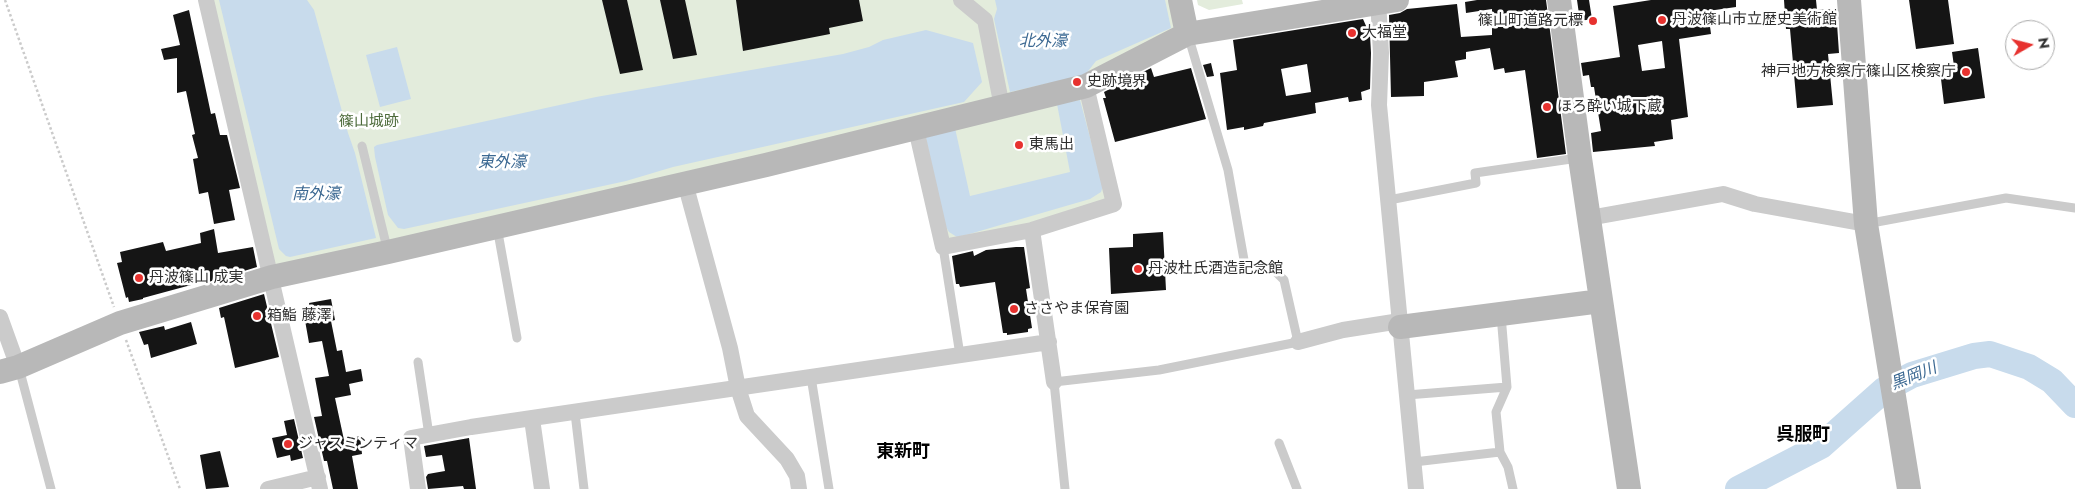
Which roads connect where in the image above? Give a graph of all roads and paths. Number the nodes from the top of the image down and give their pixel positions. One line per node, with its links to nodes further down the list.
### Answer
1 (5, 0): 27 (path)
2 (206, 0): 23 (street)
3 (961, 0): 10 (street)
4 (1180, 0): 8 (street)
5 (1559, 0): 13 (street)
6 (1848, 0): 18 (street)
7 (1384, 1): 8 (street); 15 (street)
8 (1187, 34): 9 (street); 31 (lane)
9 (1086, 86): 10 (street); 20 (street)
10 (1002, 107): 11 (street)
11 (916, 129): 14 (street); 21 (street)
12 (362, 146): 22 (lane)
13 (1580, 158): 15 (lane); 17 (street)
14 (686, 183): 19 (street); 38 (street)
15 (1389, 200): 28 (street)
16 (2075, 208): 18 (lane)
17 (1589, 218): 18 (street); 24 (street)
18 (1866, 224): 60 (street)
19 (496, 227): 22 (street); 29 (lane)
20 (1032, 230): 21 (street); 30 (street)
21 (943, 247): 32 (lane)
22 (388, 252): 23 (street)
23 (272, 277): 27 (street); 46 (street)
24 (1601, 301): 25 (street); 59 (street)
25 (1501, 314): 28 (street); 37 (lane)
26 (0, 317): 34 (street)
27 (120, 323): 34 (street); 48 (path)
28 (1400, 324): 31 (street); 39 (street)
29 (517, 338)
30 (1049, 342): 32 (street); 36 (street)
31 (1298, 342): 36 (lane)
32 (960, 355): 35 (street)
33 (418, 362): 42 (lane)
34 (9, 369): 47 (lane)
35 (811, 377): 38 (street); 54 (lane)
36 (1054, 382): 55 (lane)
37 (1507, 387): 39 (lane); 44 (lane)
38 (738, 388): 40 (street); 53 (street)
39 (1407, 395): 45 (street)
40 (575, 413): 41 (street); 52 (lane)
41 (532, 419): 42 (street); 51 (street)
42 (429, 435): 50 (street)
43 (1279, 443): 56 (lane)
44 (1500, 452): 45 (lane); 58 (lane)
45 (1414, 462): 57 (street)
46 (319, 483): 49 (street)
47 (51, 489)
48 (180, 489)
49 (268, 489)
50 (418, 489)
51 (542, 489)
52 (584, 489)
53 (799, 489)
54 (829, 489)
55 (1064, 489)
56 (1297, 489)
57 (1416, 489)
58 (1513, 489)
59 (1629, 489)
60 (1909, 489)

